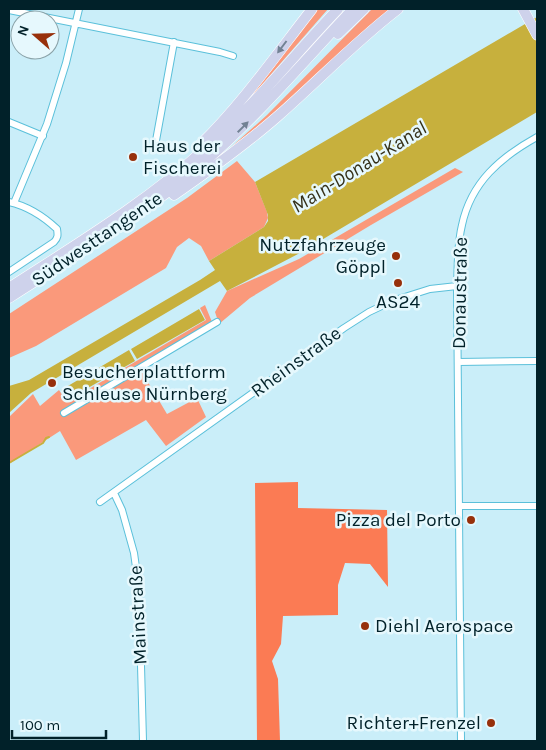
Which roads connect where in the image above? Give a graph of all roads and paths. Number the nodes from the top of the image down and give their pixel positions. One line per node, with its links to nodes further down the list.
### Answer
1 (79, 9): 10 (street)
2 (312, 9): 19 (highway, one-way to 19)
3 (353, 9): 14 (highway, Südwesttangente)
4 (364, 9): 14 (highway)
5 (398, 9): 21 (highway)
6 (523, 9): 11 (highway)
7 (528, 9): 11 (highway)
8 (9, 10): 10 (street)
9 (336, 11): 19 (highway, Südwesttangente)
10 (76, 23): 12 (street); 16 (street)
11 (537, 35)
12 (174, 42): 13 (street); 18 (street)
13 (233, 56)
14 (300, 67): 21 (highway, Südwesttangente, one-way to 14)
15 (9, 122): 16 (street)
16 (43, 136): 20 (street)
17 (537, 137): 23 (street, Donaustraße)
18 (155, 146)
19 (169, 179): 24 (highway, Südwesttangente)
20 (12, 202): 22 (street)
21 (124, 224): 25 (highway, Südwesttangente)
22 (9, 272)
23 (458, 286): 28 (street, Donaustraße); 30 (street, Rheinstraße)
24 (9, 288)
25 (9, 298)
26 (217, 322): 29 (street)
27 (537, 361): 28 (street, Donaustraße)
28 (458, 362): 32 (street, Donaustraße)
29 (64, 413)
30 (114, 493): 31 (street, Rheinstraße); 34 (street, Mainstraße)
31 (100, 502)
32 (459, 506): 33 (street); 35 (street, Donaustraße)
33 (537, 506)
34 (143, 741)
35 (461, 741)

